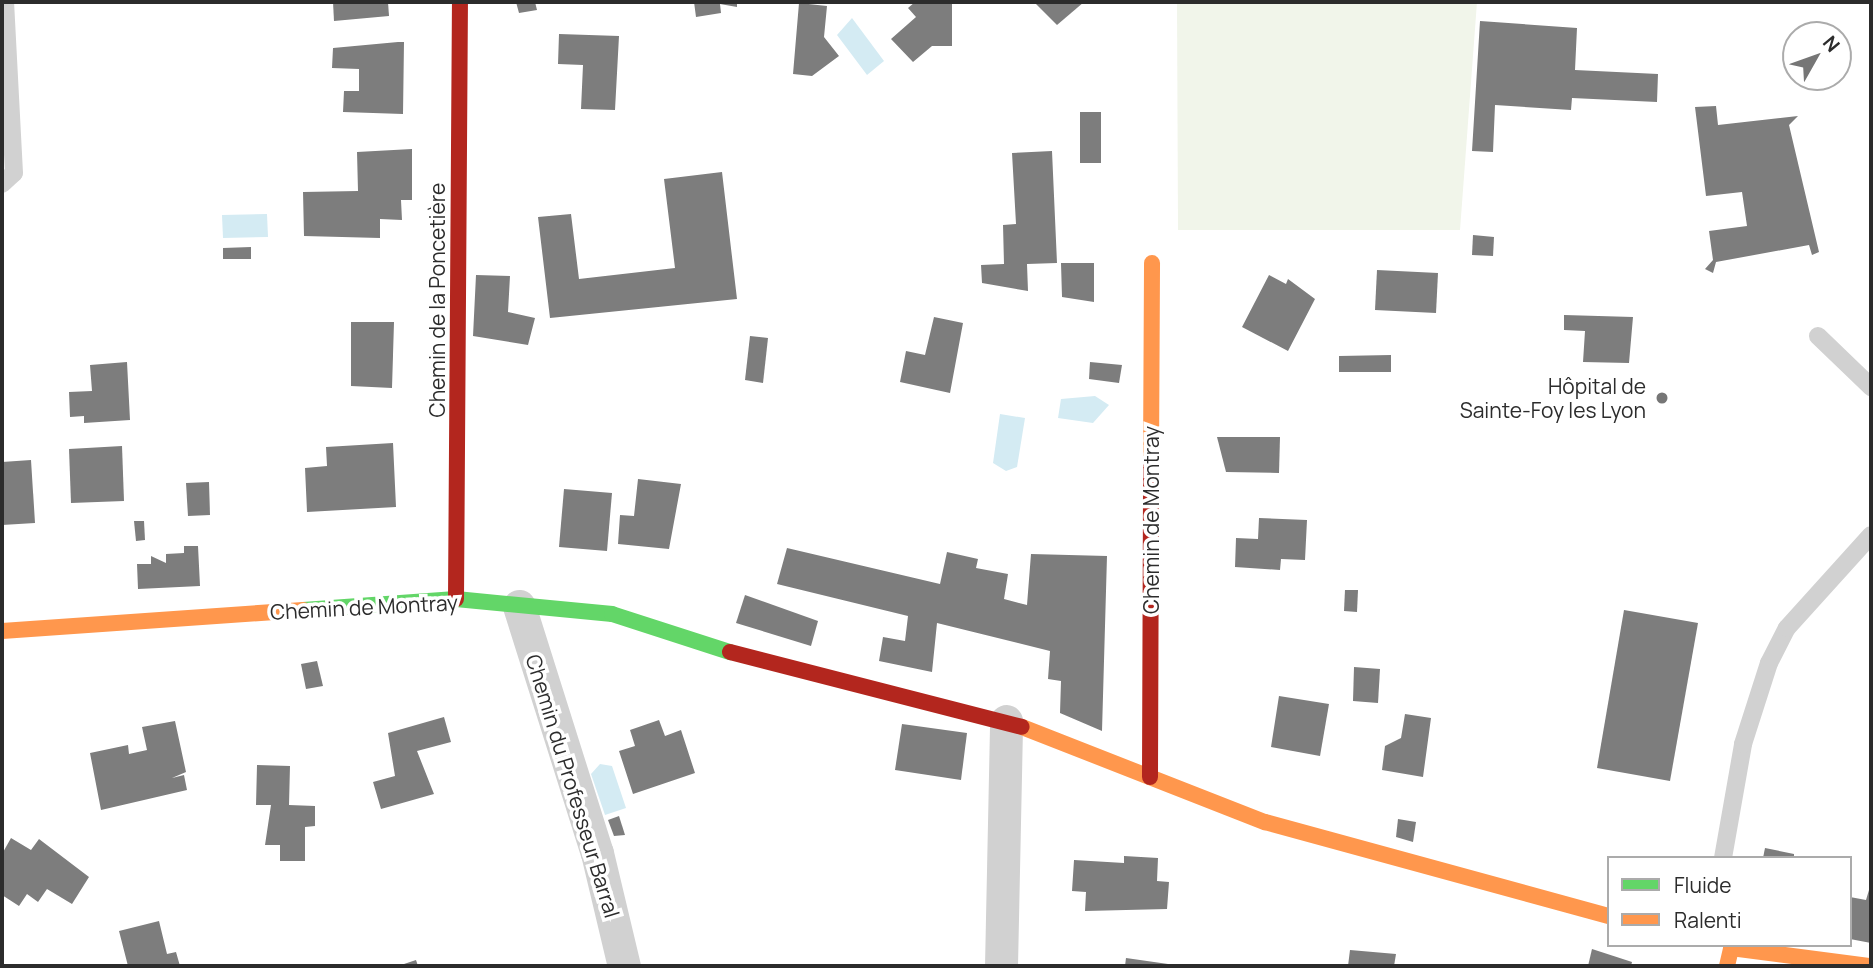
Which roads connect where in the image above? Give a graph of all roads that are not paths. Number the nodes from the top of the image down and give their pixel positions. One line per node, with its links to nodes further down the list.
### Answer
1 (5, 2): 3 (lane)
2 (460, 2): 8 (street, Chemin de la Poncetière)
3 (2, 184)
4 (1152, 262): 12 (street, Chemin de Montray)
5 (1818, 336): 6 (lane)
6 (1871, 387)
7 (1871, 535): 13 (lane)
8 (456, 599): 9 (street, Chemin de Montray); 10 (street, Chemin de Montray)
9 (519, 606): 11 (street, Chemin de Montray); 16 (street, Chemin du Professeur Barral)
10 (2, 631)
11 (1006, 721): 12 (street, Chemin de Montray); 17 (street)
12 (1150, 777): 14 (street, Chemin de Montray)
13 (1723, 856)
14 (1607, 915)
15 (1727, 951): 18 (street)
16 (624, 966)
17 (1001, 966)
18 (1869, 966)

